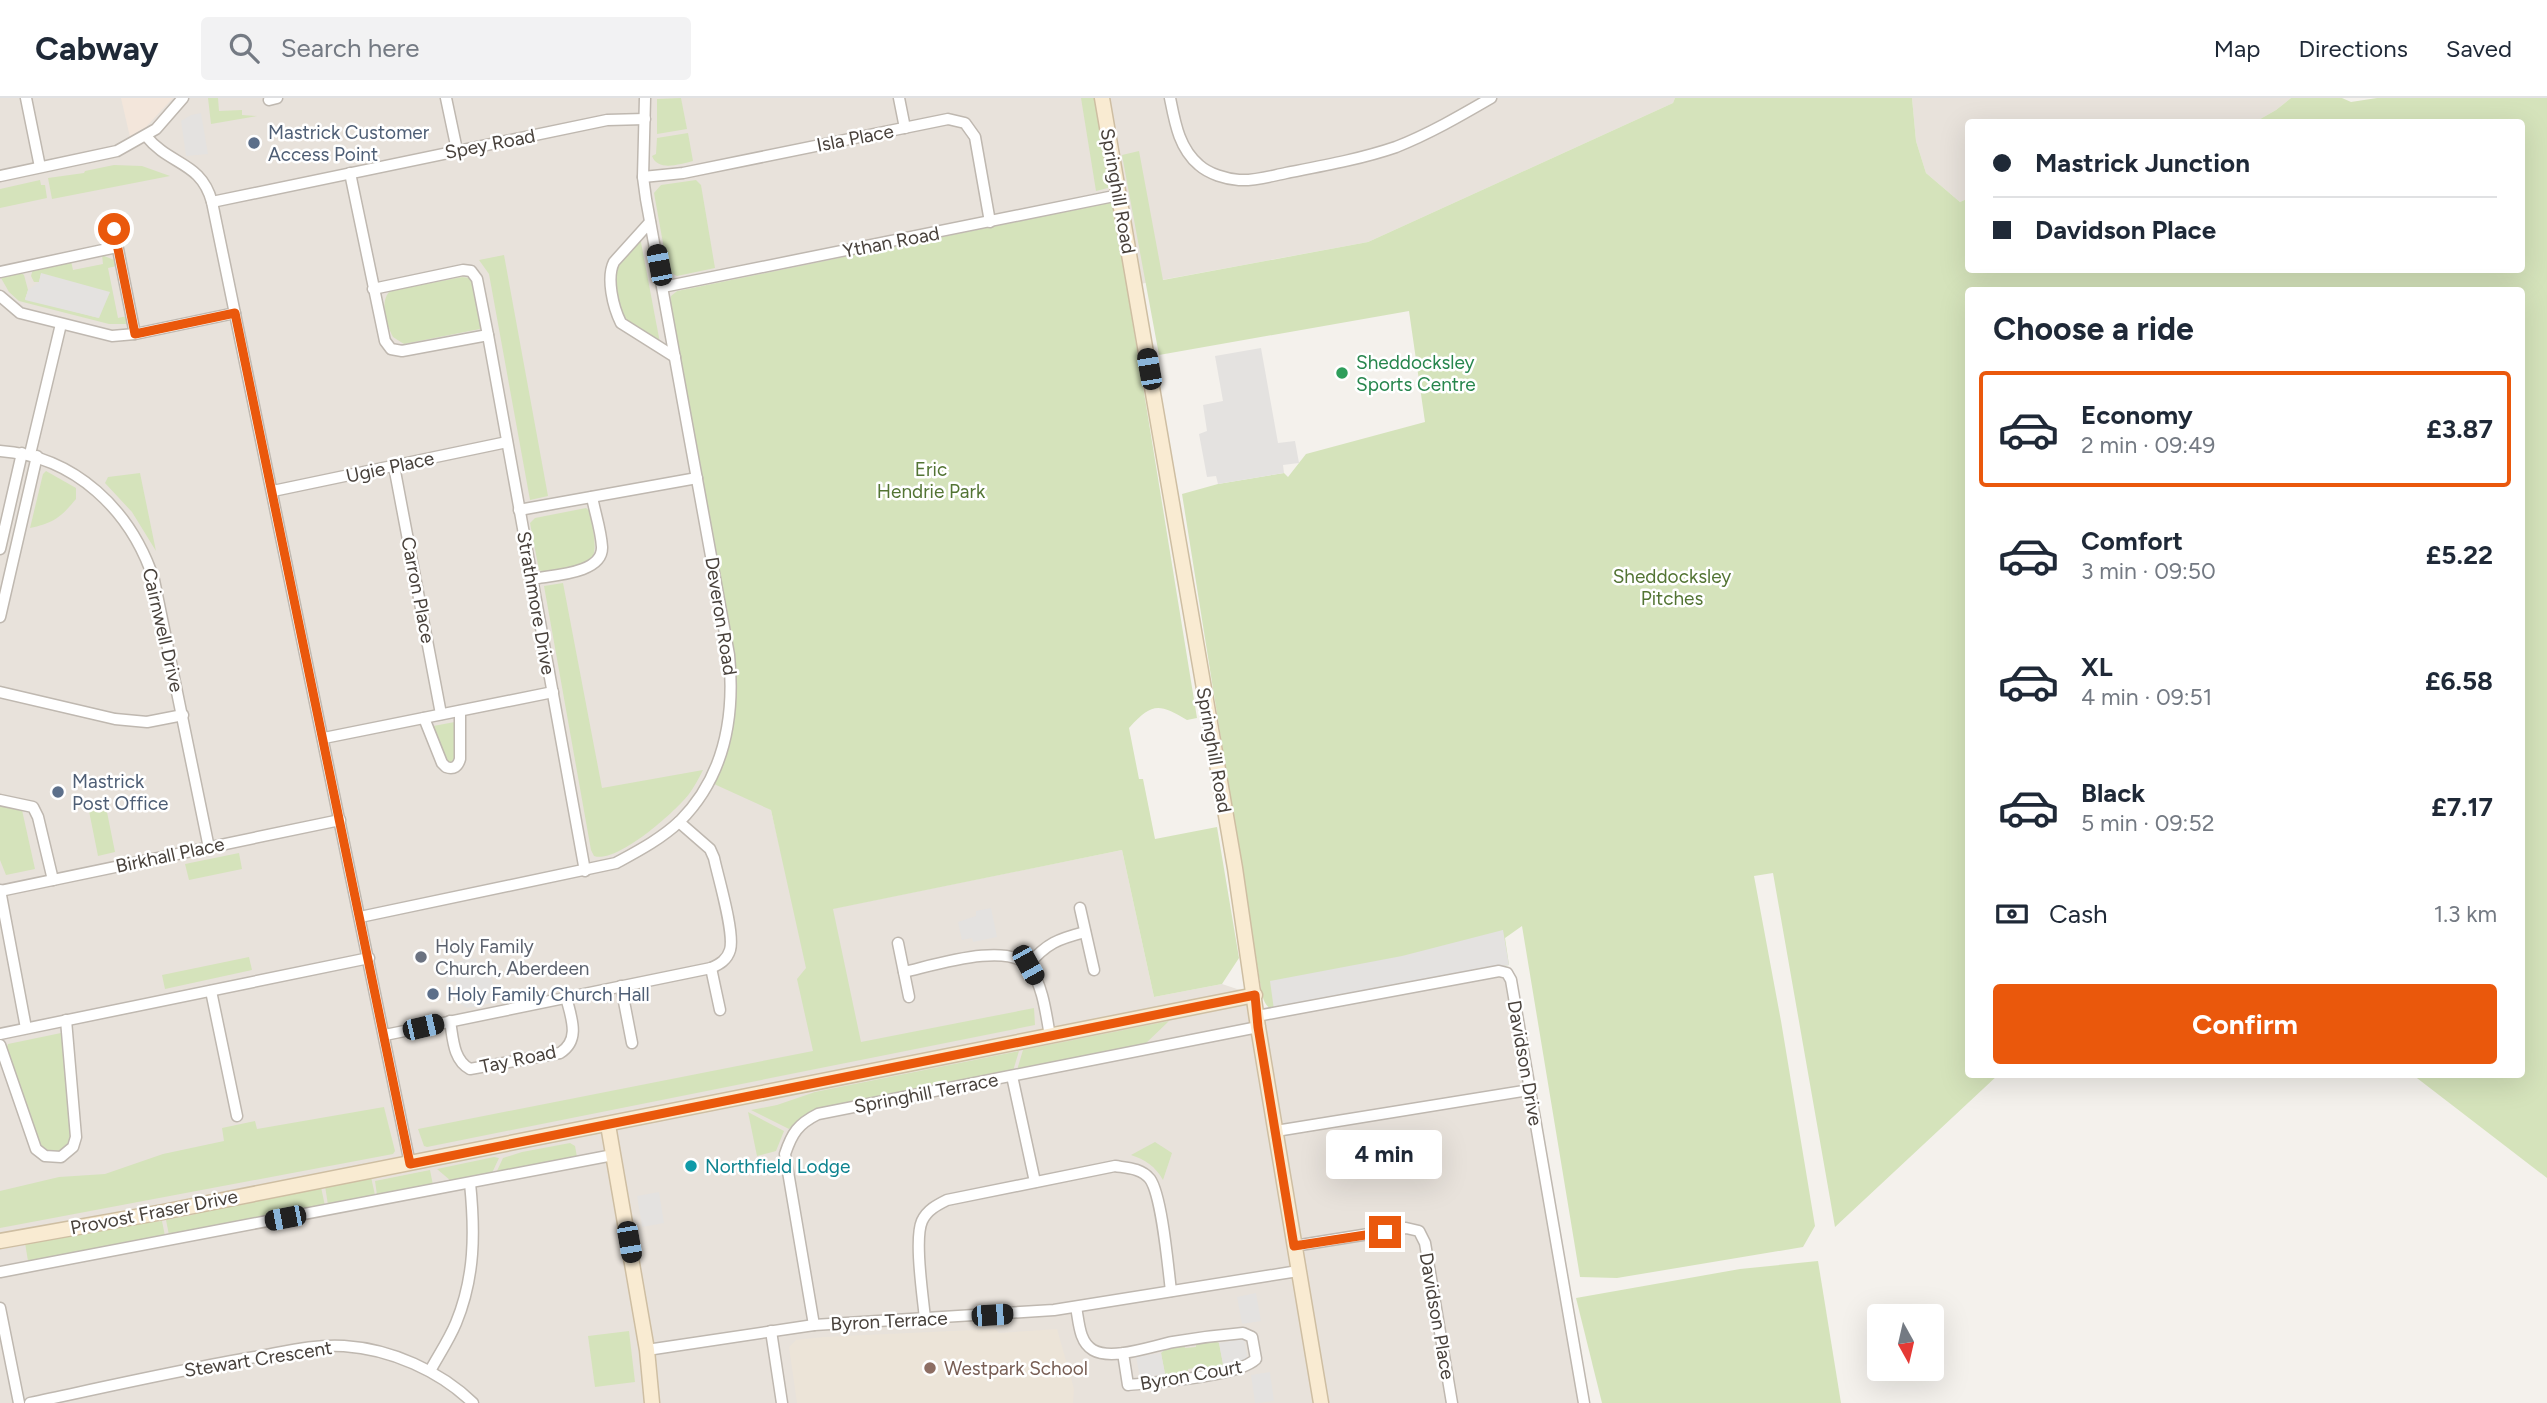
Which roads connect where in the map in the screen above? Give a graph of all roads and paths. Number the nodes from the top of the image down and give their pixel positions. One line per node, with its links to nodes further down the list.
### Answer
1 (26, 98): 13 (street)
2 (183, 98): 11 (street)
3 (446, 98): 12 (street)
4 (645, 98): 9 (street, Deveron Road)
5 (899, 98): 10 (street)
6 (1102, 98): 17 (street, Springhill Road)
7 (1170, 98): 8 (street)
8 (1491, 98)
9 (645, 119): 12 (street, Spey Road); 16 (street, Deveron Road)
10 (905, 128): 16 (street, Isla Place); 20 (street, Isla Place)
11 (146, 136): 13 (street); 18 (street)
12 (457, 150): 14 (street, Spey Road)
13 (40, 167): 15 (street)
14 (350, 173): 18 (street, Spey Road); 25 (street)
15 (0, 176)
16 (643, 177): 19 (street, Deveron Road)
17 (1119, 195): 20 (street, Ythan Road); 68 (street, Springhill Road)
18 (212, 202): 27 (street)
19 (650, 222): 24 (street, Deveron Road); 31 (street)
20 (990, 222): 24 (street, Ythan Road)
21 (114, 229): 22 (street)
22 (117, 247): 23 (street); 29 (street)
23 (0, 272)
24 (663, 287): 31 (street, Deveron Road)
25 (373, 289): 30 (street); 30 (street, Strathmore Drive)
26 (0, 296): 28 (street)
27 (235, 313): 29 (street); 37 (street)
28 (61, 324): 29 (street); 34 (street)
29 (135, 334)
30 (488, 335): 32 (street, Strathmore Drive)
31 (675, 357): 36 (street, Deveron Road)
32 (507, 442): 35 (street, Ugie Place); 39 (street, Strathmore Drive)
33 (0, 451): 34 (street, Cairnwell Drive)
34 (30, 454): 40 (street); 42 (street); 47 (street, Cairnwell Drive)
35 (394, 466): 37 (street, Ugie Place); 46 (street, Carron Place)
36 (697, 478): 38 (street); 52 (street, Deveron Road)
37 (273, 491): 49 (street)
38 (592, 497): 39 (street); 41 (street)
39 (519, 510): 41 (street, Strathmore Drive)
40 (0, 550)
41 (532, 579): 44 (street, Strathmore Drive)
42 (0, 617)
43 (0, 692): 47 (street)
44 (553, 692): 45 (street); 54 (street, Strathmore Drive)
45 (460, 710): 46 (street); 48 (street)
46 (441, 714): 48 (street)
47 (183, 715): 53 (street, Cairnwell Drive)
48 (424, 718): 49 (street)
49 (324, 738): 51 (street)
50 (0, 800): 55 (street)
51 (341, 820): 53 (street, Birkhall Place); 58 (street)
52 (679, 822): 54 (street, Deveron Road); 63 (street)
53 (209, 848): 55 (street, Birkhall Place)
54 (585, 871): 58 (street, Deveron Road)
55 (53, 880): 56 (street, Birkhall Place)
56 (0, 891): 75 (street)
57 (1080, 908): 59 (street)
58 (360, 917): 61 (street)
59 (1085, 933): 62 (street); 64 (street)
60 (898, 943): 65 (street)
61 (369, 958): 67 (street); 77 (street)
62 (1028, 965): 65 (street); 78 (street)
63 (711, 968): 66 (street); 71 (street)
64 (1094, 970)
65 (904, 972): 70 (street)
66 (621, 986): 69 (street); 79 (street)
67 (211, 991): 72 (street); 83 (street)
68 (1255, 995): 74 (street, Springhill Road); 78 (street, Provost Fraser Drive)
69 (566, 997): 73 (street); 73 (street, Tay Road)
70 (909, 997)
71 (720, 1010)
72 (66, 1020): 75 (street); 80 (street)
73 (450, 1021): 77 (street)
74 (1258, 1021): 81 (street, Springhill Terrace); 82 (street, Davidson Drive); 85 (street, Springhill Road)
75 (26, 1028): 76 (street)
76 (0, 1034)
77 (385, 1035): 87 (street)
78 (1050, 1036): 84 (street, Provost Fraser Drive)
79 (632, 1043)
80 (0, 1045)
81 (1012, 1076): 88 (street); 98 (street, Springhill Terrace)
82 (1529, 1090): 85 (street); 110 (street, Davidson Drive)
83 (237, 1116)
84 (608, 1125): 86 (street); 87 (street, Provost Fraser Drive)
85 (1276, 1131): 91 (street, Springhill Road)
86 (613, 1155): 89 (street, Provost Fraser Drive); 100 (street)
87 (410, 1164): 90 (street, Provost Fraser Drive)
88 (1035, 1182): 94 (street); 97 (street)
89 (470, 1183): 93 (street, Provost Fraser Drive); 102 (street)
90 (0, 1241)
91 (1294, 1246): 92 (street, Springhill Road); 109 (street, Davidson Place)
92 (1298, 1271): 94 (street, Byron Terrace); 108 (street, Springhill Road)
93 (0, 1272)
94 (1171, 1291): 95 (street, Byron Terrace)
95 (1076, 1307): 97 (street, Byron Terrace); 101 (street, Byron Court)
96 (0, 1308): 103 (street)
97 (925, 1319): 98 (street, Byron Terrace)
98 (814, 1325): 99 (street, Byron Terrace)
99 (771, 1331): 100 (street, Byron Terrace); 107 (street)
100 (647, 1350): 106 (street)
101 (1122, 1353): 101 (street, Byron Court)
102 (430, 1371): 104 (street, Stewart Crescent); 105 (street, Stewart Crescent)
103 (19, 1403)
104 (30, 1403)
105 (473, 1403)
106 (652, 1403)
107 (782, 1403)
108 (1321, 1403)
109 (1452, 1403)
110 (1584, 1403)

